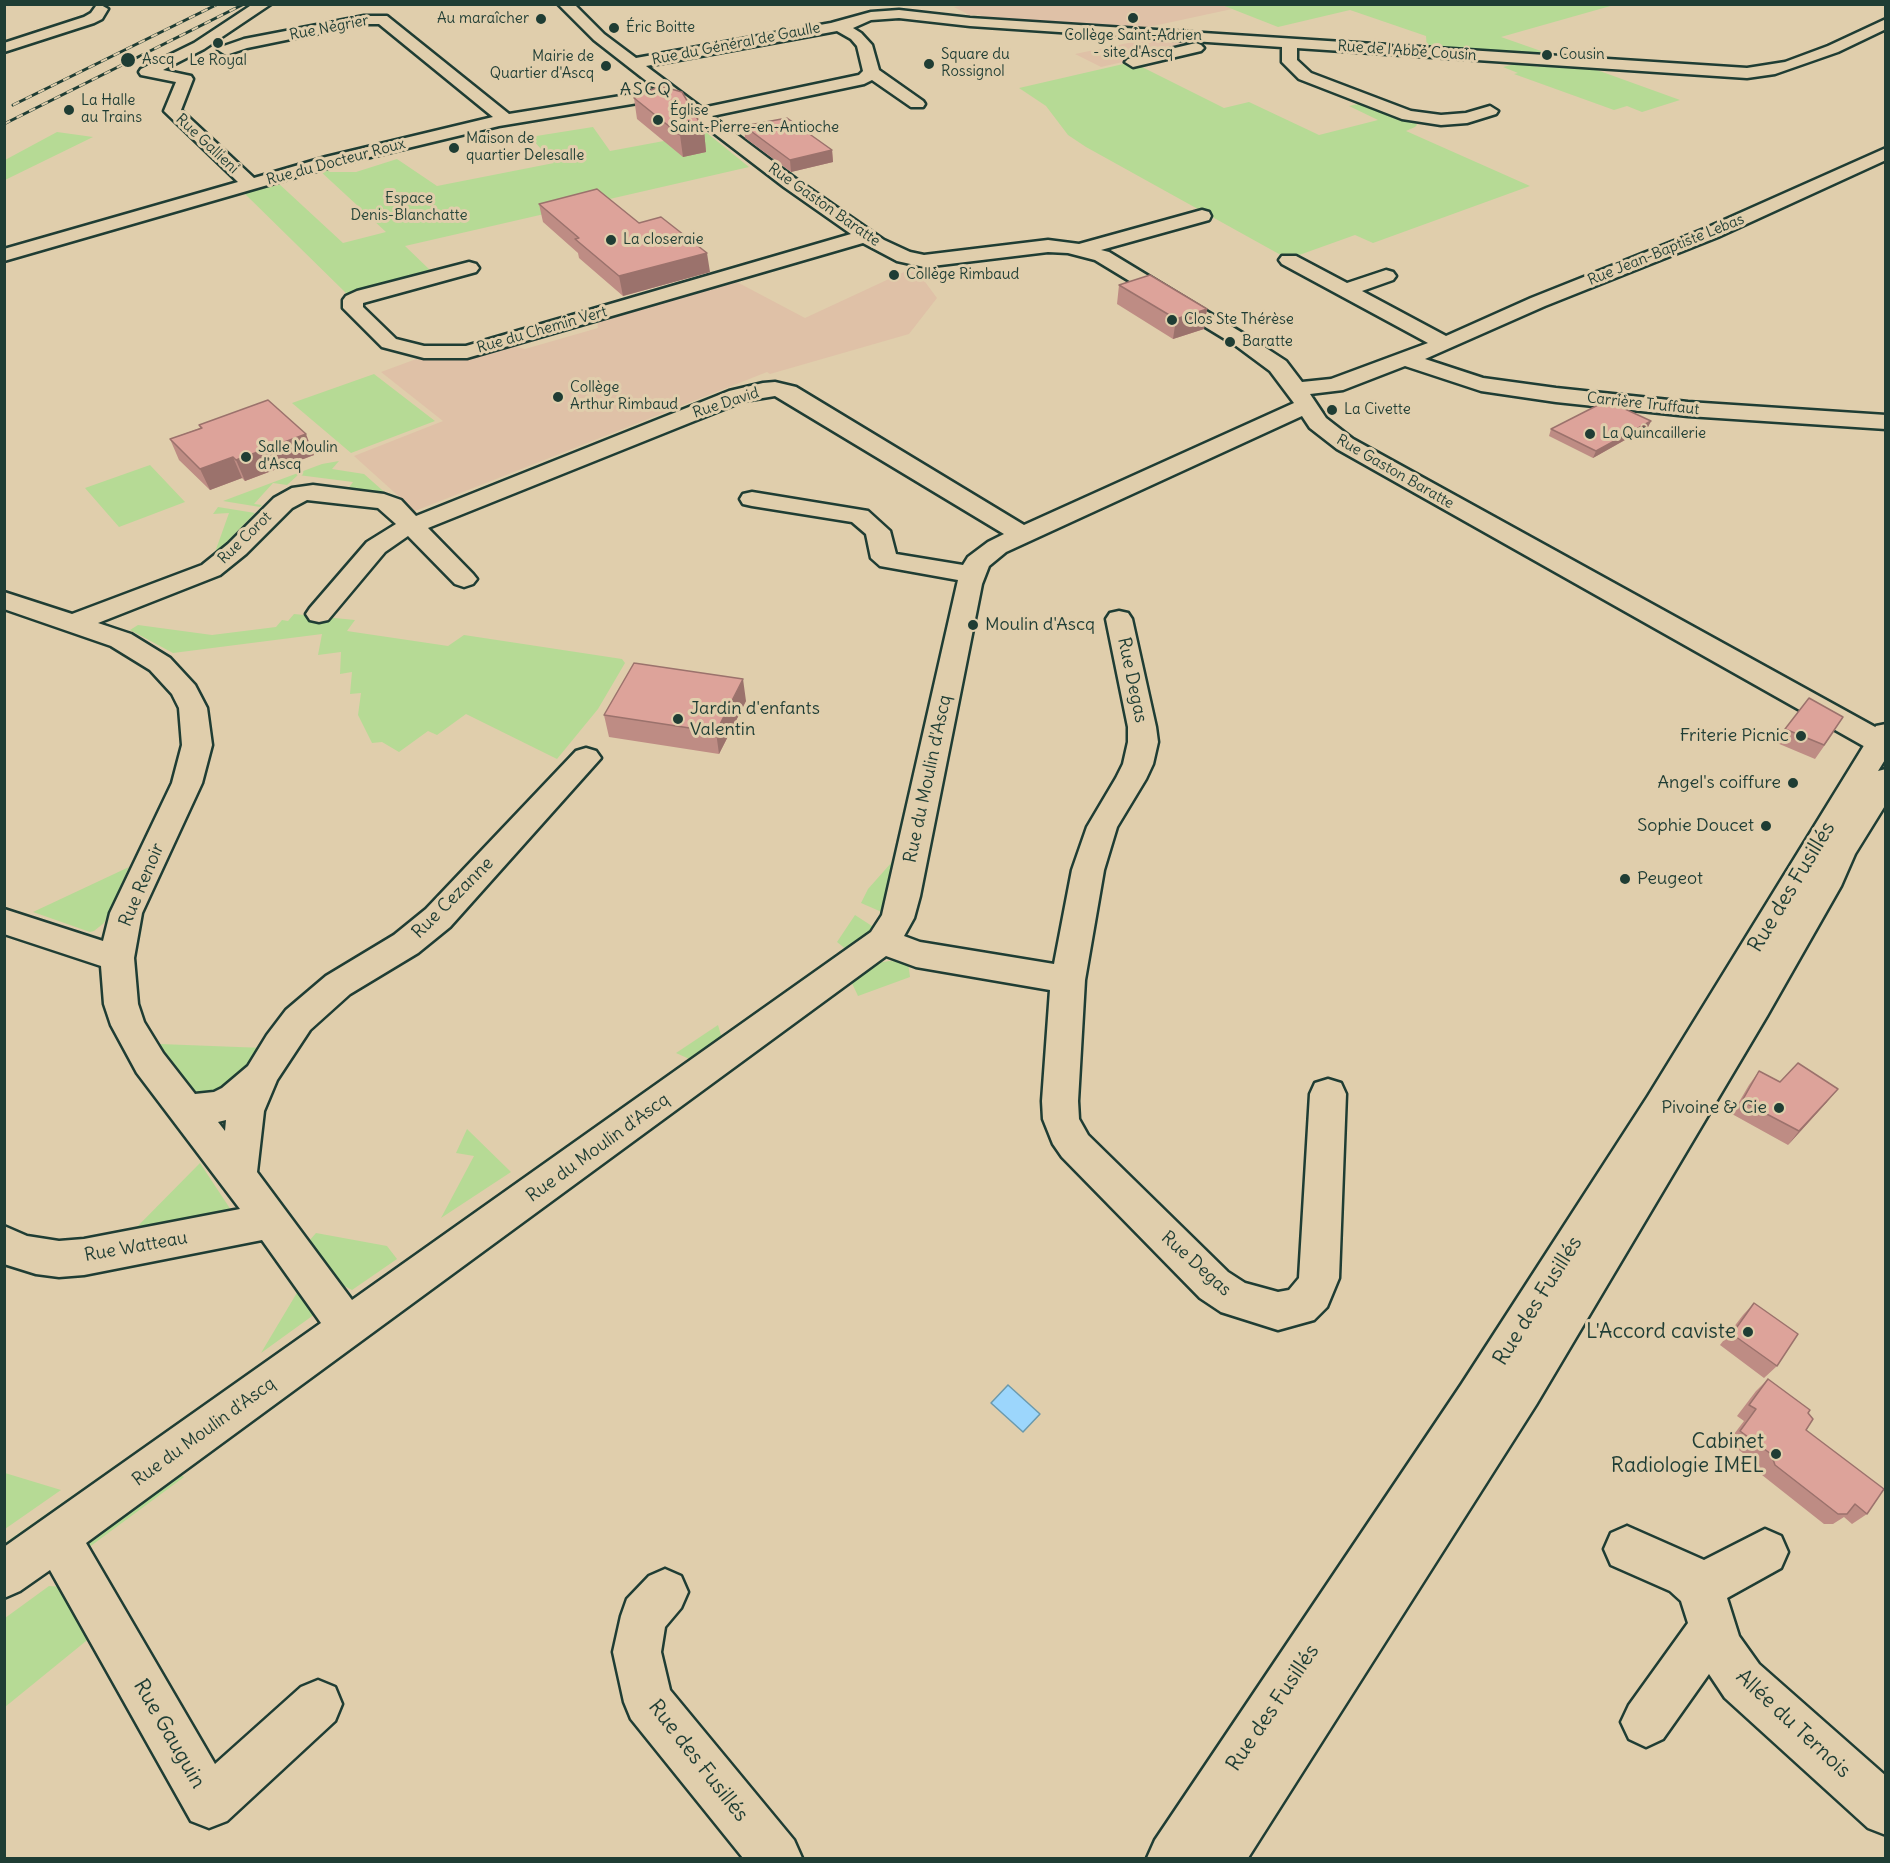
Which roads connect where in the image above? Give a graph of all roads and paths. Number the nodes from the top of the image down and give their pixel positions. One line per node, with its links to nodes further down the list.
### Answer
1 (264, 4): 12 (street)
2 (565, 4): 15 (street, Rue Gaston Baratte)
3 (944, 4): 7 (street)
4 (118, 6): 5 (street)
5 (96, 7): 13 (street)
6 (873, 14): 7 (street, Rue du Général de Gaulle); 9 (street, Rue du Général de Gaulle)
7 (919, 16): 10 (street, Rue de l'Abbé Cousin)
8 (1886, 23): 11 (street, Rue de l'Abbé Cousin)
9 (840, 27): 15 (street, Rue du Général de Gaulle); 17 (street)
10 (1207, 38): 11 (street, Rue de l'Abbé Cousin); 14 (street)
11 (1290, 43): 21 (street)
12 (199, 46): 18 (street); 23 (street, Rue Négrier)
13 (4, 48)
14 (1133, 62)
15 (635, 63): 19 (street, Rue Gaston Baratte)
16 (194, 70): 18 (street)
17 (871, 72): 20 (street); 22 (street)
18 (175, 76): 25 (street, Rue Gallieni)
19 (673, 92): 22 (street, Rue Gaston Baratte); 23 (street, Rue du Docteur Roux)
20 (917, 104)
21 (1490, 111)
22 (701, 113): 27 (street, Rue Gaston Baratte)
23 (506, 120): 25 (street, Rue du Docteur Roux)
24 (1886, 153): 34 (street, Rue Jean-Baptiste Lebas)
25 (250, 184): 29 (street, Rue du Docteur Roux)
26 (1202, 216): 28 (street)
27 (865, 236): 28 (street, Rue Gaston Baratte); 31 (street, Rue du Chemin Vert)
28 (1082, 249): 36 (street, Rue Gaston Baratte)
29 (4, 255)
30 (1289, 260): 33 (street)
31 (469, 267)
32 (1386, 276): 33 (street)
33 (1346, 290): 34 (street)
34 (1445, 344): 35 (street, Rue Jean-Baptiste Lebas)
35 (1406, 359): 36 (street, Rue Jean-Baptiste Lebas); 37 (street, Carrière Truffaut)
36 (1301, 398): 40 (street, Rue du Moulin d'Ascq); 47 (street, Rue Gaston Baratte)
37 (1886, 422)
38 (752, 499): 41 (street)
39 (411, 526): 40 (street, Rue David); 42 (street); 44 (street, Rue David); 46 (street, Rue Corot)
40 (1023, 535): 41 (street, Rue du Moulin d'Ascq)
41 (971, 574): 50 (street, Rue du Moulin d'Ascq)
42 (464, 579)
43 (4, 600): 46 (street, Rue Renoir)
44 (319, 614)
45 (1119, 619): 52 (street, Rue Degas)
46 (74, 623): 51 (street, Rue Renoir)
47 (1884, 750): 70 (street, Rue des Fusillés); 71 (street, Rue des Fusillés)
48 (586, 758): 53 (street, Rue Cezanne)
49 (4, 921): 51 (street)
50 (883, 941): 52 (street); 59 (street, Rue du Moulin d'Ascq)
51 (117, 958): 55 (street, Rue Renoir)
52 (1068, 980): 54 (street, Rue Degas)
53 (261, 1075): 55 (street, Rue Cezanne); 56 (street, Rue Cezanne)
54 (1328, 1094)
55 (186, 1110): 56 (street, Rue Renoir)
56 (237, 1176): 57 (street, Rue Renoir)
57 (270, 1221): 58 (street, Rue Watteau); 59 (street, Rue Renoir)
58 (4, 1243)
59 (348, 1327): 60 (street, Rue du Moulin d'Ascq)
60 (57, 1538): 63 (street, Rue du Moulin d'Ascq); 66 (street, Rue Gauguin)
61 (1628, 1549): 65 (street, Allée du Ternois)
62 (1765, 1552): 65 (street)
63 (4, 1575)
64 (665, 1592): 69 (street, Rue des Fusillés)
65 (1706, 1609): 67 (street); 68 (street, Allée du Ternois)
66 (318, 1704)
67 (1646, 1722)
68 (1886, 1810)
69 (777, 1858)
70 (1173, 1858)
71 (1218, 1858)

